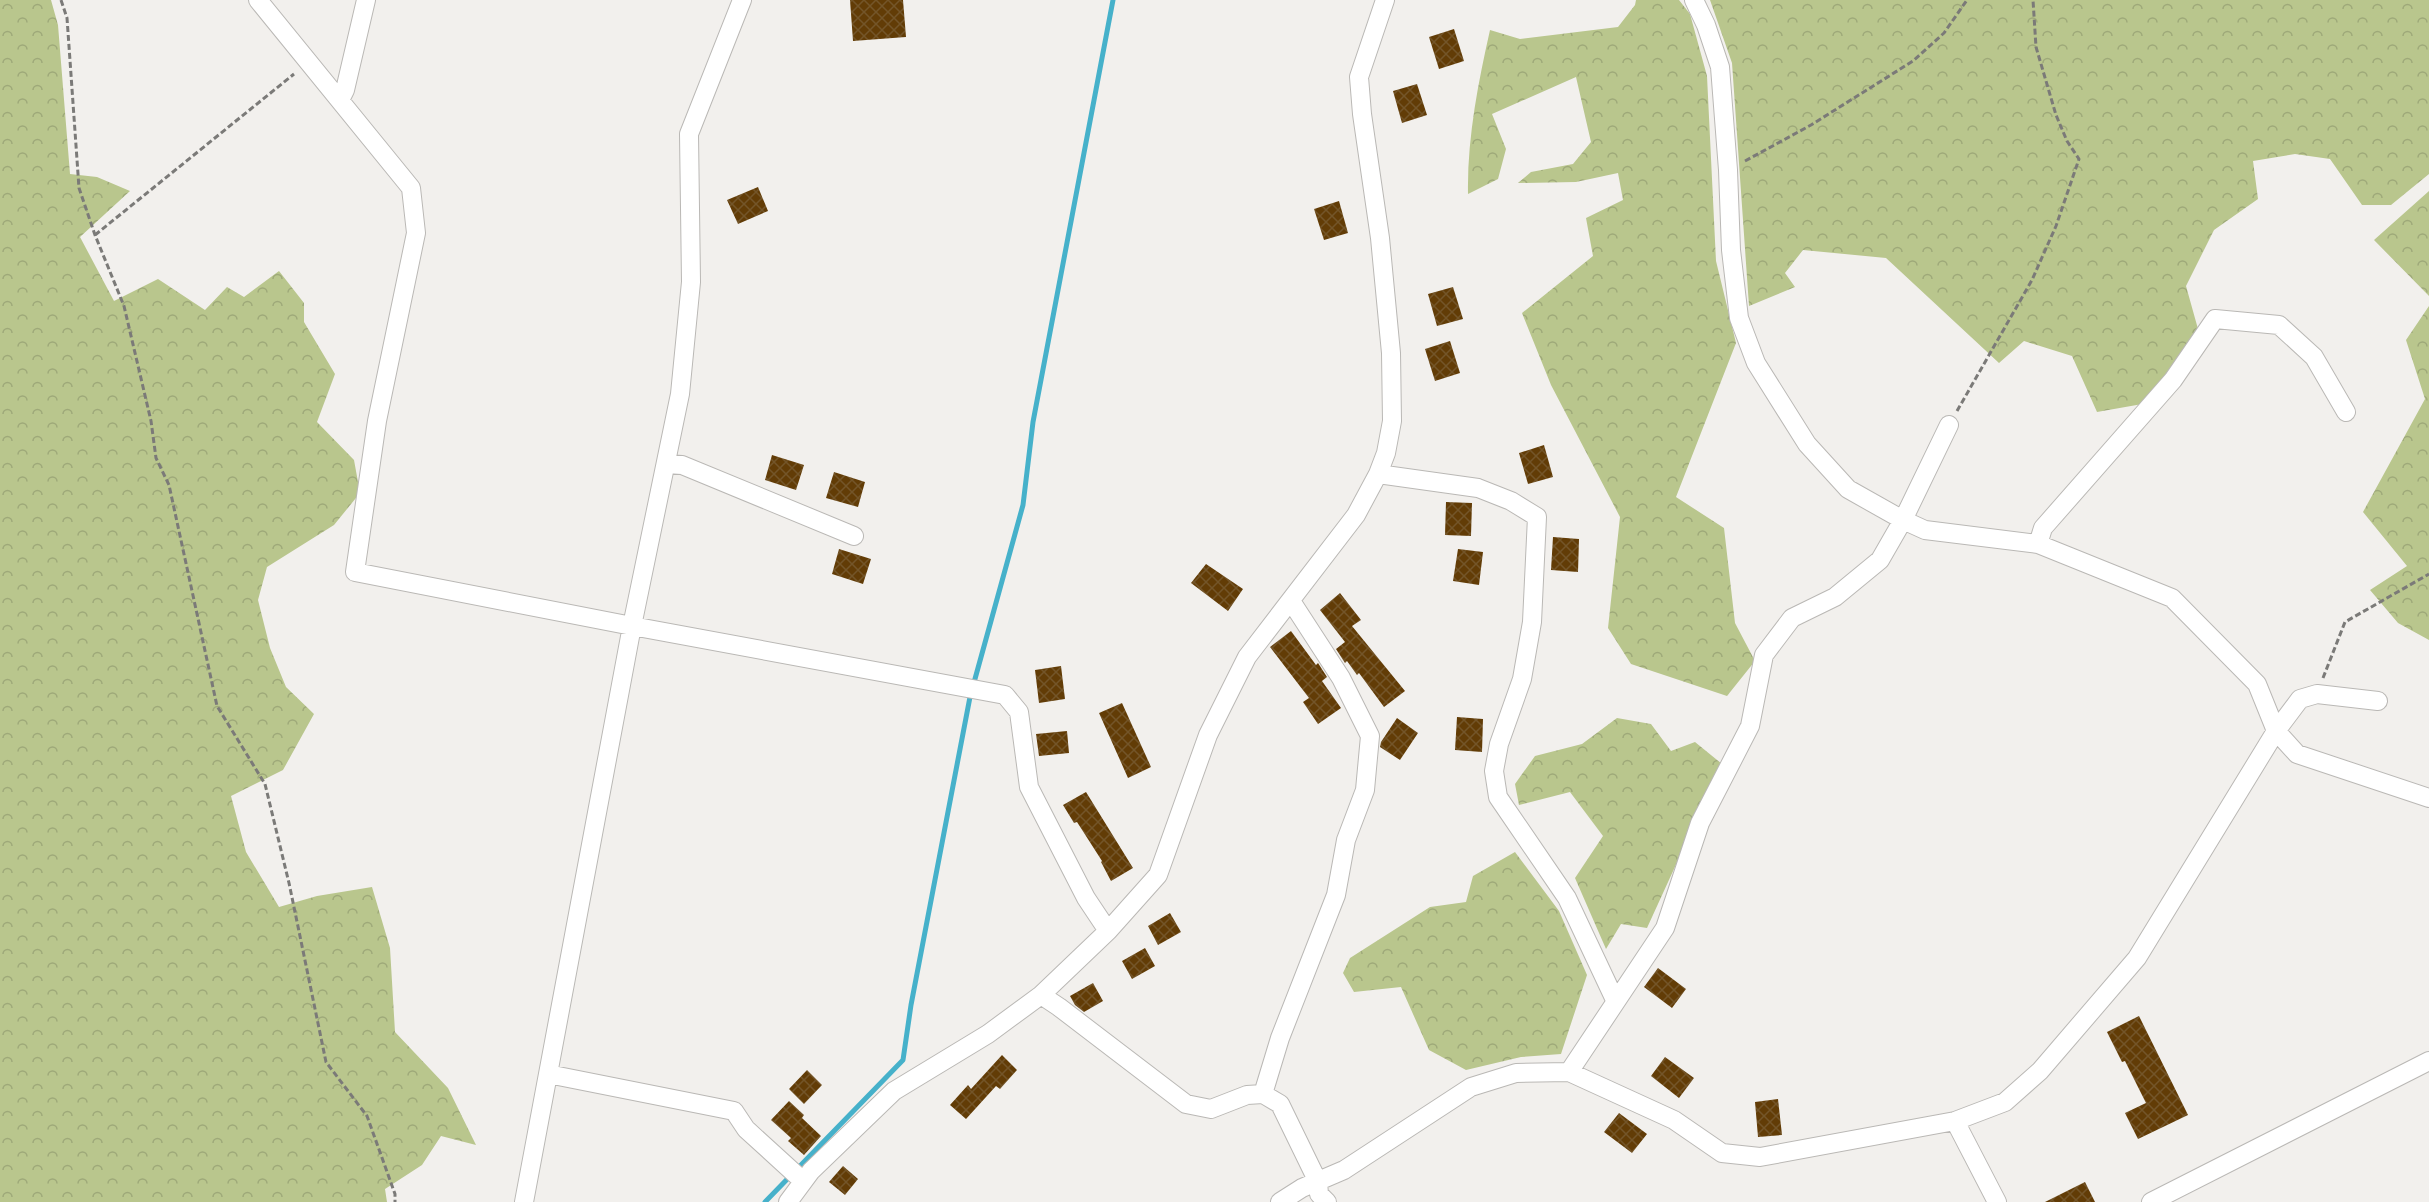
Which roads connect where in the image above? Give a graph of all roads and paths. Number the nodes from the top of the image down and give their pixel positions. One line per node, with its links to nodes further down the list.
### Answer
1 (61, 0): 12 (path)
2 (258, 0): 9 (street)
3 (366, 0): 10 (street)
4 (742, 0): 15 (street)
5 (1385, 0): 16 (street)
6 (1694, 0): 11 (street)
7 (1967, 0): 11 (path)
8 (2033, 0): 14 (path)
9 (309, 61): 10 (street); 12 (path)
10 (340, 100): 22 (street)
11 (1728, 170): 17 (street)
12 (95, 235): 38 (path)
13 (2346, 412): 19 (street)
14 (1949, 425): 17 (street)
15 (666, 464): 18 (street); 22 (street)
16 (1378, 474): 21 (street); 29 (street)
17 (1903, 520): 19 (street); 29 (street)
18 (854, 536)
19 (2038, 544): 25 (street)
20 (2429, 574): 23 (path)
21 (1291, 601): 27 (street); 33 (street)
22 (632, 626): 27 (street); 32 (street)
23 (2317, 694): 24 (street); 25 (street)
24 (2378, 701)
25 (2276, 731): 26 (street); 34 (street)
26 (2429, 798)
27 (1108, 931): 28 (street)
28 (1041, 995): 33 (street); 35 (street)
29 (1615, 1000): 31 (street)
30 (2429, 1061): 43 (street)
31 (1569, 1072): 34 (street); 36 (street)
32 (548, 1074): 35 (street); 39 (street)
33 (1263, 1094): 36 (street)
34 (1956, 1121): 42 (street)
35 (803, 1181): 37 (street)
36 (1318, 1182): 40 (street); 41 (street)
37 (793, 1200)
38 (395, 1202)
39 (524, 1202)
40 (1280, 1202)
41 (1327, 1202)
42 (1996, 1202)
43 (2151, 1202)

